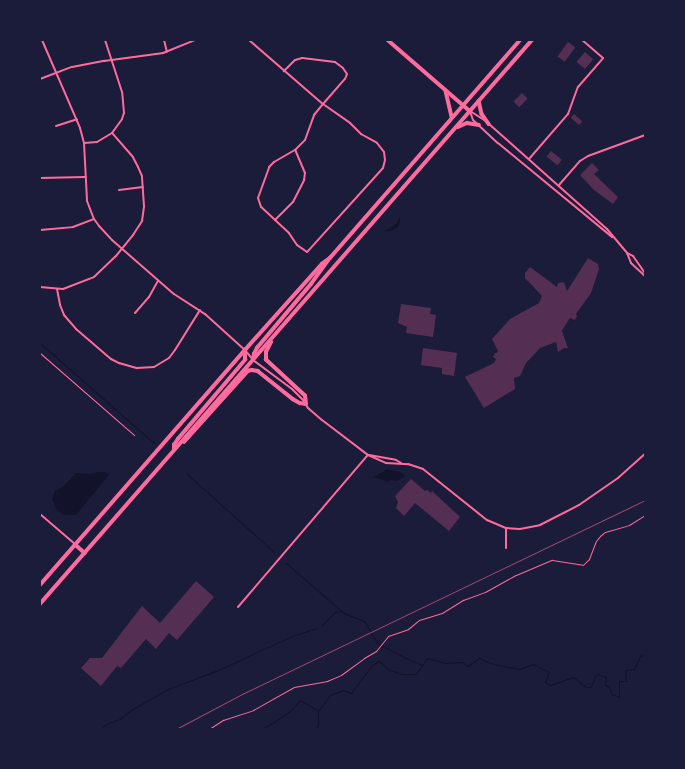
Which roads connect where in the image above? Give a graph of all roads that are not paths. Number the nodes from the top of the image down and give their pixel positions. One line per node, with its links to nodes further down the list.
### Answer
1 (42, 40): 13 (street)
2 (105, 40): 11 (street)
3 (164, 40): 10 (street)
4 (195, 40): 10 (street)
5 (249, 40): 12 (street)
6 (388, 40): 15 (main road)
7 (520, 40): 18 (main road)
8 (532, 40): 16 (main road)
9 (582, 40): 30 (street)
10 (167, 52): 11 (street)
11 (112, 60): 13 (street); 26 (street)
12 (284, 71): 17 (street); 17 (street)
13 (57, 72): 14 (street); 21 (street)
14 (40, 79)
15 (446, 90): 18 (main road); 20 (main road)
16 (479, 101): 19 (main road); 22 (main road)
17 (323, 104): 29 (street); 37 (street)
18 (462, 104): 19 (main road); 20 (main road)
19 (470, 111): 22 (street); 23 (street); 25 (main road)
20 (452, 116): 42 (main road)
21 (77, 120): 24 (street); 28 (street)
22 (489, 124): 30 (street)
23 (479, 125): 25 (main road); 39 (street)
24 (56, 126)
25 (455, 129): 49 (main road)
26 (112, 133): 28 (street); 34 (street)
27 (645, 135): 33 (street)
28 (84, 143): 31 (street)
29 (295, 150): 37 (street); 37 (street)
30 (529, 159): 33 (street)
31 (85, 177): 32 (street); 36 (street)
32 (40, 178)
33 (559, 185): 39 (street)
34 (143, 187): 35 (street); 40 (street)
35 (119, 190)
36 (94, 219): 38 (street); 40 (street)
37 (275, 220)
38 (40, 230)
39 (613, 238): 41 (street)
40 (122, 249): 44 (street); 46 (street)
41 (627, 253): 43 (street); 43 (street)
42 (330, 258): 50 (main road); 51 (main road)
43 (645, 275)
44 (158, 281): 47 (street); 48 (street)
45 (40, 288): 46 (street)
46 (57, 289): 47 (street)
47 (200, 310): 50 (street)
48 (135, 313)
49 (273, 338): 51 (main road); 52 (main road)
50 (245, 350): 51 (street); 53 (main road); 59 (main road)
51 (253, 360): 52 (street); 53 (main road)
52 (306, 404): 53 (main road); 55 (street)
53 (174, 449): 61 (main road)
54 (645, 454): 58 (street)
55 (368, 455): 56 (street); 56 (street); 64 (street)
56 (402, 463): 58 (street)
57 (40, 514): 59 (street)
58 (506, 528): 60 (street)
59 (76, 545): 61 (main road); 62 (main road)
60 (506, 548)
61 (85, 553): 63 (main road)
62 (40, 585)
63 (40, 604)
64 (238, 607)

